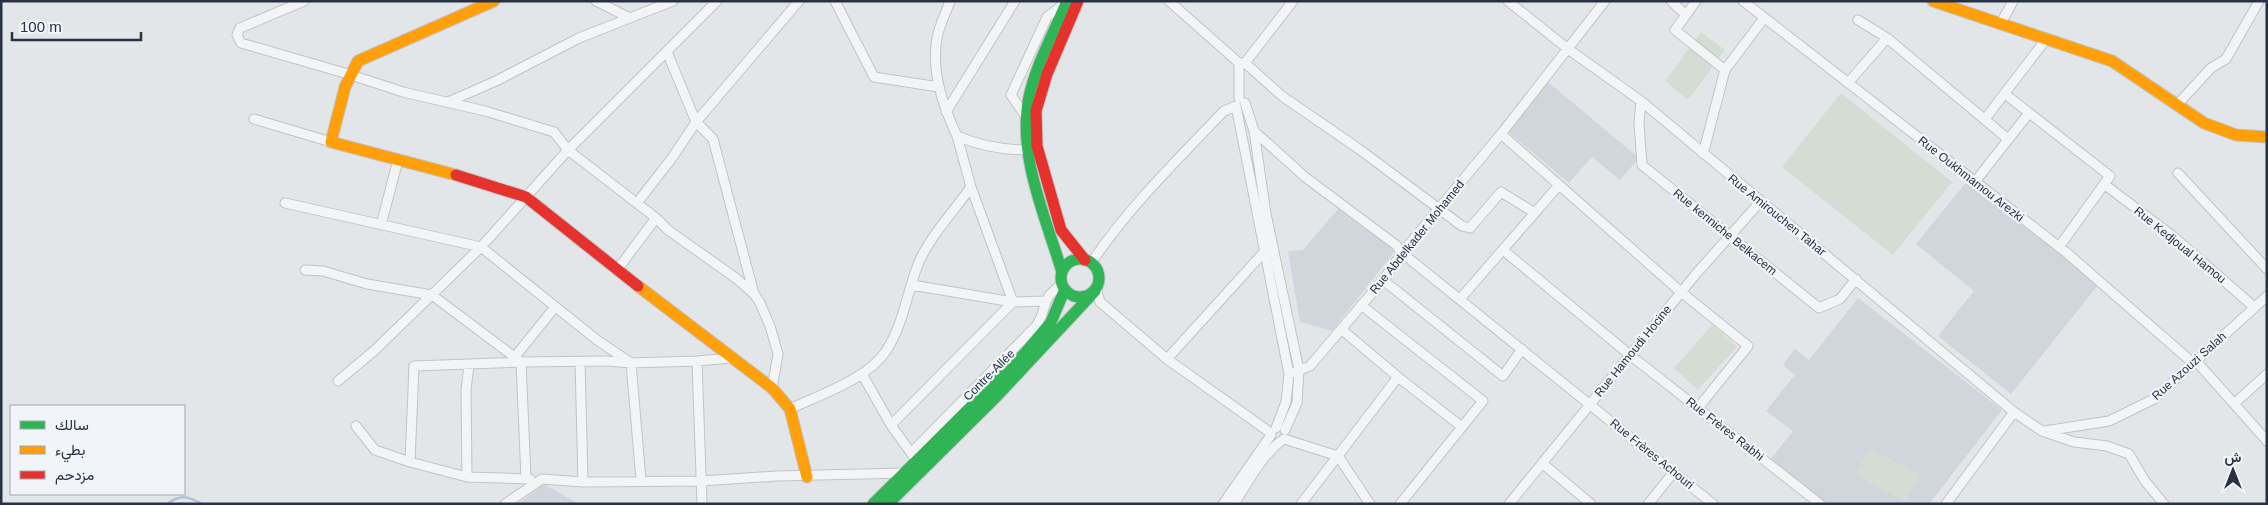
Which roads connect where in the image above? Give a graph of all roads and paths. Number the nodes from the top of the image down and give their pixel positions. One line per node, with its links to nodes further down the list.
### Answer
1 (304, 1): 33 (street)
2 (494, 1): 33 (main road)
3 (596, 1): 23 (street)
4 (674, 1): 23 (street)
5 (717, 1): 30 (street)
6 (799, 1): 46 (street)
7 (835, 1): 35 (street)
8 (950, 1): 35 (street)
9 (1016, 1): 41 (street)
10 (1067, 1): 43 (main road); 43 (street)
11 (1078, 1): 76 (main road)
12 (1169, 1): 31 (street)
13 (1293, 1): 31 (street)
14 (1508, 1): 29 (street, Rue Amirouchen Tahar)
15 (1605, 1): 29 (street, Rue Abdelkader Mohamed)
16 (1670, 1): 22 (street)
17 (1696, 1): 22 (street)
18 (1743, 1): 24 (street, Rue Oukhmamou Arezki)
19 (1933, 1): 26 (main road)
20 (2013, 1): 26 (street)
21 (2259, 1): 40 (street)
22 (1686, 15): 32 (street)
23 (630, 18): 38 (street)
24 (1764, 18): 32 (street); 34 (street, Rue Oukhmamou Arezki)
25 (1858, 20): 27 (street)
26 (2001, 23): 28 (main road)
27 (1887, 38): 34 (street); 45 (street)
28 (2047, 38): 36 (street); 40 (main road)
29 (1568, 49): 37 (street, Rue Amirouchen Tahar); 48 (street, Rue Abdelkader Mohamed)
30 (666, 52): 46 (street); 53 (street)
31 (1242, 63): 39 (street); 66 (street)
32 (1725, 70): 55 (street)
33 (348, 74): 38 (street); 52 (main road)
34 (1848, 83): 58 (street, Rue Oukhmamou Arezki)
35 (939, 87): 41 (street)
36 (2004, 94): 42 (street); 45 (street)
37 (1641, 101): 55 (street, Rue Amirouchen Tahar); 70 (street, Rue kenniche Belkacem)
38 (448, 102): 53 (street)
39 (1240, 102): 47 (street); 74 (street); 76 (street)
40 (2177, 105): 50 (main road)
41 (946, 112): 49 (street)
42 (2029, 113): 51 (street); 59 (street)
43 (1026, 117): 54 (main road)
44 (254, 119): 52 (street)
45 (1985, 119): 51 (street)
46 (696, 122): 65 (street); 86 (street)
47 (1254, 131): 75 (street, Rue Frères Achouri); 106 (street)
48 (1501, 134): 60 (street); 66 (street, Rue Abdelkader Mohamed)
49 (957, 136): 54 (street); 61 (street)
50 (2267, 137)
51 (2008, 139): 58 (street)
52 (331, 142): 56 (main road)
53 (568, 150): 62 (street); 65 (street)
54 (1028, 150): 82 (main road)
55 (1703, 154): 63 (street, Rue Amirouchen Tahar)
56 (398, 160): 62 (main road); 69 (street)
57 (2178, 173): 77 (street)
58 (1974, 183): 72 (street, Rue Oukhmamou Arezki)
59 (2104, 184): 72 (street); 94 (street, Rue Kedjoual Hamou)
60 (1559, 185): 67 (street); 85 (street)
61 (971, 187): 83 (street); 91 (street)
62 (526, 197): 71 (street); 79 (main road)
63 (1760, 202): 70 (street, Rue Hamoudi Hocine); 80 (street, Rue Amirouchen Tahar)
64 (285, 203): 69 (street)
65 (636, 203): 68 (street)
66 (1438, 210): 67 (street); 75 (street, Rue Abdelkader Mohamed)
67 (1535, 213): 73 (street)
68 (656, 218): 79 (street); 86 (street)
69 (380, 226): 71 (street)
70 (1731, 237): 80 (street, Rue kenniche Belkacem); 85 (street, Rue Hamoudi Hocine)
71 (481, 247): 87 (street); 93 (street)
72 (2058, 247): 103 (street, Rue Oukhmamou Arezki)
73 (1503, 250): 89 (street); 97 (street, Rue Frères Rabhi)
74 (1264, 251): 99 (street); 108 (street)
75 (1402, 253): 81 (street, Rue Abdelkader Mohamed); 89 (street, Rue Frères Achouri)
76 (1088, 261): 82 (main road); 84 (main road)
77 (2267, 269)
78 (304, 270): 87 (street)
79 (617, 270): 98 (main road)
80 (1856, 279): 117 (street, Rue Amirouchen Tahar)
81 (1383, 280): 92 (street, Rue Abdelkader Mohamed); 96 (street)
82 (1063, 282): 84 (main road); 90 (street); 125 (main road)
83 (912, 284): 91 (street); 107 (street)
84 (1095, 290): 99 (street); 141 (main road)
85 (1681, 292): 97 (street, Rue Hamoudi Hocine); 115 (street)
86 (755, 295): 112 (street)
87 (432, 296): 100 (street); 111 (street)
88 (2267, 296): 94 (street, Rue Azouzi Salah)
89 (1460, 299): 96 (street, Rue Frères Achouri)
90 (1044, 301): 91 (street); 125 (street, Contre-Allée)
91 (1014, 302): 118 (street)
92 (1361, 305): 95 (street, Rue Abdelkader Mohamed); 120 (street)
93 (555, 307): 100 (street); 104 (street)
94 (2254, 307): 103 (street, Rue Azouzi Salah)
95 (1341, 329): 106 (street, Rue Abdelkader Mohamed); 110 (street)
96 (1522, 349): 113 (street, Rue Frères Achouri)
97 (1630, 355): 113 (street, Rue Hamoudi Hocine); 115 (street, Rue Frères Rabhi)
98 (731, 358): 101 (street); 112 (main road)
99 (1167, 359): 122 (street)
100 (518, 360): 102 (street); 105 (street); 132 (street)
101 (697, 361): 104 (street); 135 (street)
102 (580, 362): 104 (street); 136 (street)
103 (2195, 362): 114 (street, Rue Oukhmamou Arezki); 121 (street, Rue Azouzi Salah)
104 (631, 363): 134 (street)
105 (469, 365): 126 (street); 130 (street)
106 (1300, 370): 108 (street, Rue Abdelkader Mohamed); 122 (street)
107 (862, 374): 116 (street); 118 (street)
108 (1290, 374): 122 (street)
109 (2267, 374): 114 (street)
110 (1398, 378): 120 (street); 124 (street)
111 (338, 381)
112 (772, 388): 116 (main road)
113 (1590, 403): 127 (street, Rue Hamoudi Hocine); 128 (street, Rue Frères Achouri)
114 (2235, 403): 123 (street, Rue Oukhmamou Arezki)
115 (1698, 408): 151 (street, Rue Frères Rabhi)
116 (790, 409): 131 (main road)
117 (2014, 412): 121 (street, Rue Amirouchen Tahar); 137 (street)
118 (891, 425): 125 (street)
119 (356, 426): 126 (street)
120 (1462, 426): 146 (street)
121 (2042, 431): 152 (street, Rue Amirouchen Tahar)
122 (1278, 434): 124 (street); 142 (street); 143 (street)
123 (2267, 441)
124 (1338, 456): 144 (street); 145 (street)
125 (915, 457): 129 (main road)
126 (410, 462): 130 (street)
127 (1542, 463): 147 (street, Rue Hamoudi Hocine); 148 (street)
128 (1674, 472): 149 (street); 150 (street, Rue Frères Achouri)
129 (905, 473): 131 (street); 140 (main road)
130 (467, 477): 132 (street)
131 (807, 477): 135 (street)
132 (526, 478): 133 (street)
133 (542, 479): 136 (street); 138 (street)
134 (642, 480): 135 (street); 136 (street)
135 (701, 481): 139 (street)
136 (583, 482)
137 (1947, 503)
138 (505, 504)
139 (702, 504)
140 (873, 504)
141 (888, 504)
142 (1223, 504)
143 (1234, 504)
144 (1301, 504)
145 (1370, 504)
146 (1400, 504)
147 (1509, 504)
148 (1591, 504)
149 (1648, 504)
150 (1713, 504)
151 (1820, 504)
152 (2164, 504)

